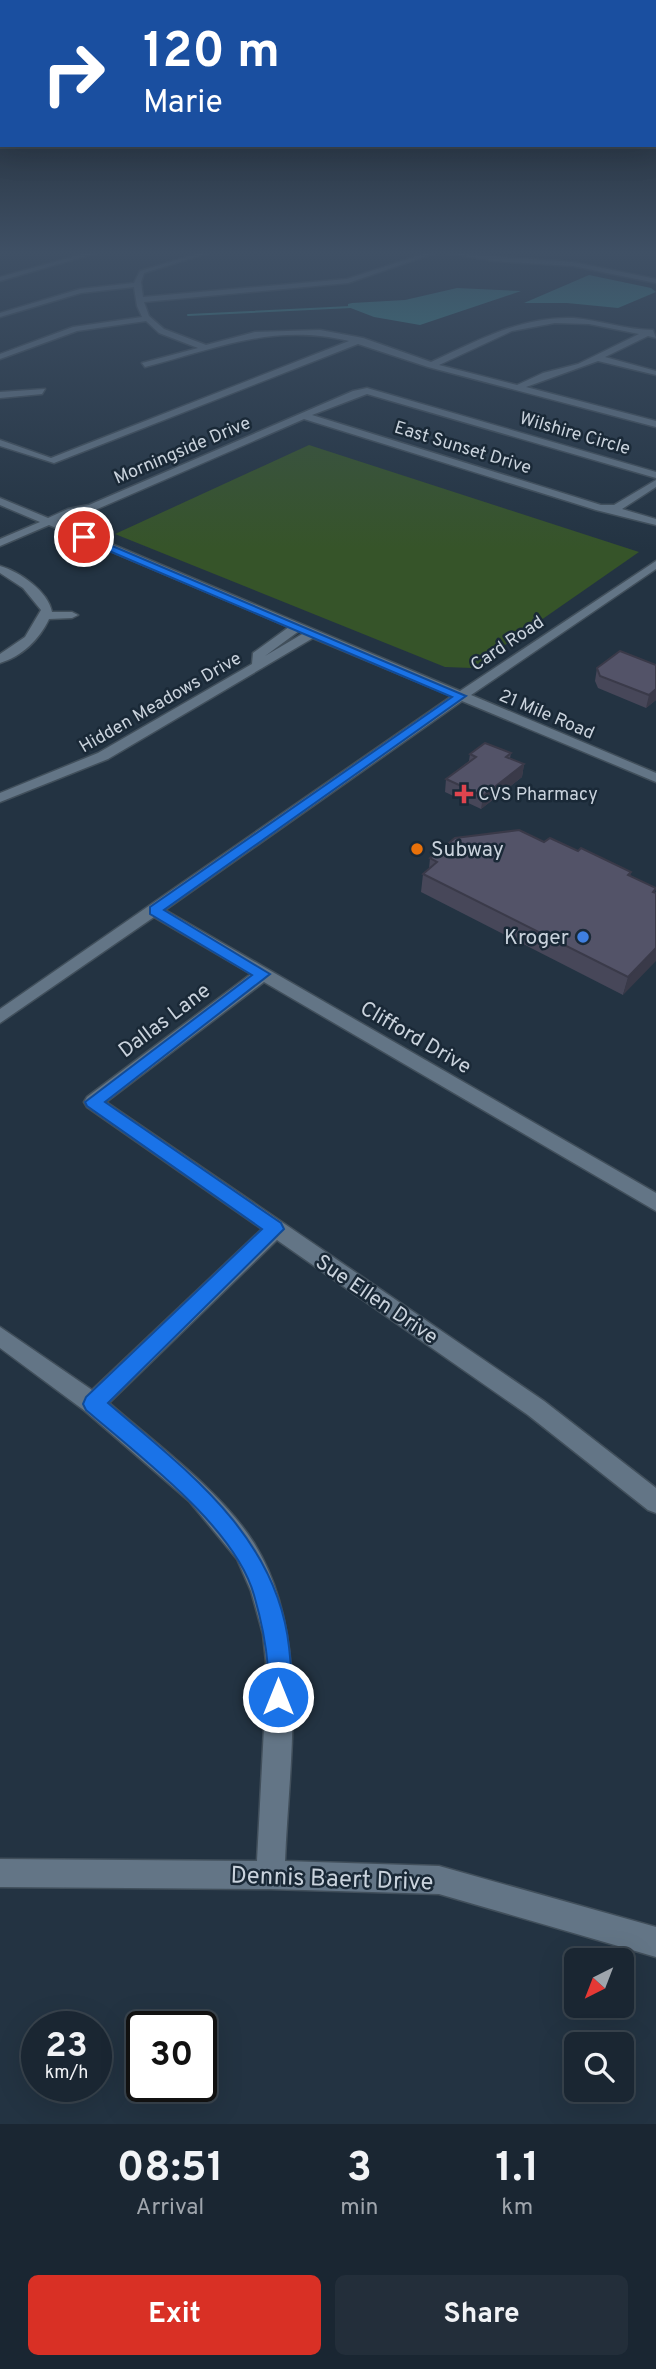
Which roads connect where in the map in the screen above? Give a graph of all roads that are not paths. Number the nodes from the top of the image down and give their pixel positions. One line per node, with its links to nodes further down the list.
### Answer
1 (192, 352): 7 (street)
2 (329, 352): 16 (street)
3 (394, 352): 8 (street)
4 (460, 352): 8 (street)
5 (609, 352): 6 (street)
6 (597, 358): 9 (street); 10 (street)
7 (145, 365)
8 (431, 365): 10 (street)
9 (656, 373)
10 (518, 388): 15 (street)
11 (42, 391): 13 (street)
12 (364, 391): 14 (street, Morningside Drive); 17 (street, Wilshire Circle)
13 (0, 395)
14 (304, 416): 20 (street, East Sunset Drive); 21 (street, Morningside Drive)
15 (656, 424)
16 (0, 443)
17 (656, 475)
18 (656, 483): 20 (street)
19 (0, 501): 23 (street, 21 Mile Road)
20 (617, 506): 22 (street, East Sunset Drive); 24 (street, East Sunset Drive)
21 (91, 508): 23 (street, Morningside Drive); 25 (street, Morningside Drive)
22 (656, 514)
23 (48, 522): 25 (street, 21 Mile Road); 26 (street, Morningside Drive)
24 (656, 522)
25 (61, 527): 27 (street, Morningside Drive); 34 (street, 21 Mile Road)
26 (0, 544)
27 (0, 555)
28 (656, 564): 30 (street, Card Road)
29 (0, 569): 33 (street)
30 (641, 575): 31 (street); 38 (street, Card Road)
31 (656, 580)
32 (72, 615): 33 (street)
33 (45, 616): 36 (street)
34 (296, 628): 35 (street, 21 Mile Road); 37 (street, Hidden Meadows Drive)
35 (311, 634): 37 (street, Hidden Meadows Drive); 38 (street, 21 Mile Road)
36 (0, 659)
37 (258, 667): 40 (street, Hidden Meadows Drive)
38 (461, 696): 39 (street, 21 Mile Road); 41 (street, Card Road)
39 (656, 778)
40 (0, 798)
41 (155, 911): 42 (street, Clifford Drive); 43 (street, Card Road)
42 (262, 974): 44 (street, Dallas Lane); 45 (street, Clifford Drive)
43 (0, 1017)
44 (93, 1102): 46 (street, Sue Ellen Drive)
45 (656, 1203)
46 (275, 1229): 48 (street); 49 (street, Sue Ellen Drive)
47 (0, 1336): 48 (street)
48 (93, 1404): 51 (street)
49 (656, 1502)
50 (0, 1873): 51 (street, Dennis Baert Drive)
51 (270, 1875): 52 (street, Dennis Baert Drive)
52 (656, 1942)

